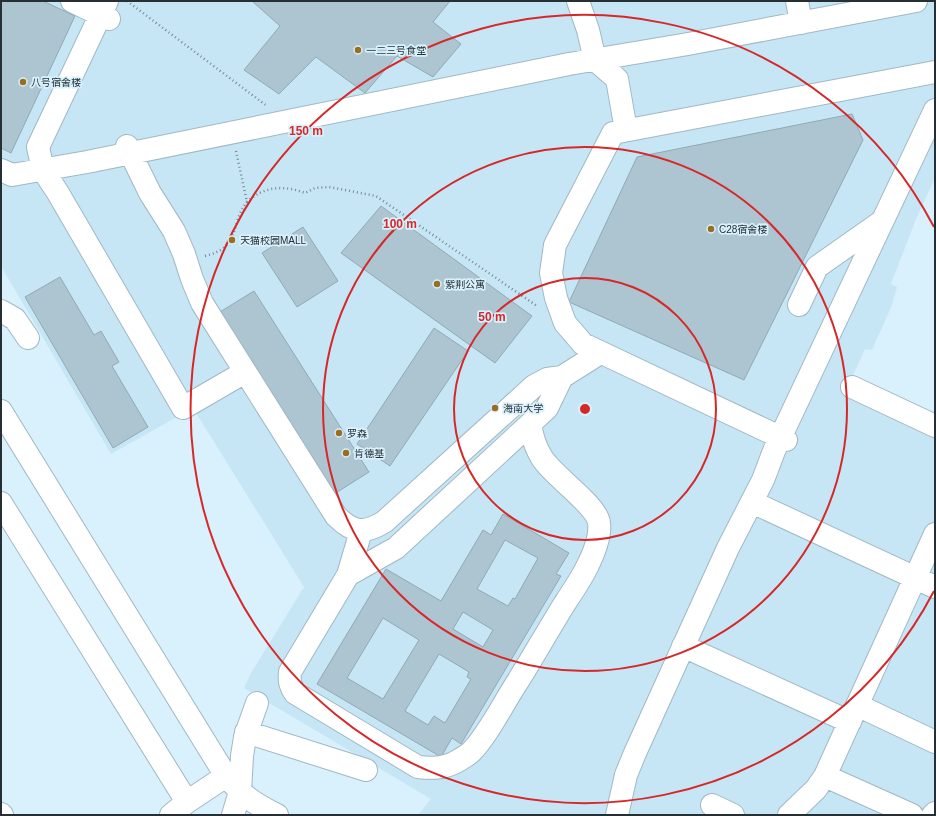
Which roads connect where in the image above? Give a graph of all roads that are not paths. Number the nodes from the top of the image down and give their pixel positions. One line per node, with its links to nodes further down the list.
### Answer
1 (72, 1): 6 (street)
2 (569, 1): 8 (street)
3 (578, 1): 8 (street)
4 (876, 1): 7 (street)
5 (916, 1): 7 (street)
6 (109, 9): 16 (street)
7 (799, 13): 8 (street)
8 (590, 57): 11 (street); 13 (street)
9 (935, 72): 13 (street)
10 (935, 110): 18 (street)
11 (284, 118): 14 (street); 14 (street)
12 (935, 127): 18 (street)
13 (626, 130): 22 (street)
14 (128, 150): 16 (street); 23 (street)
15 (1, 160): 16 (street)
16 (48, 165): 17 (street); 23 (street)
17 (1, 170)
18 (888, 217): 19 (street); 29 (street)
19 (798, 305)
20 (1, 311): 21 (street)
21 (28, 338)
22 (600, 353): 24 (street); 29 (street)
23 (245, 372): 32 (street)
24 (562, 377): 27 (street); 32 (street)
25 (852, 387): 28 (street)
26 (2, 415): 43 (street)
27 (530, 424): 34 (street); 34 (street)
28 (935, 426)
29 (783, 439): 30 (street)
30 (757, 500): 35 (street); 37 (street)
31 (1, 503): 47 (street)
32 (361, 531): 34 (street)
33 (935, 534): 35 (street)
34 (348, 575)
35 (923, 575): 36 (street); 39 (street)
36 (935, 587)
37 (687, 647): 39 (street); 51 (street); 52 (street)
38 (257, 703): 40 (street)
39 (853, 714): 41 (street); 44 (street)
40 (246, 732): 42 (street); 45 (street)
41 (935, 742)
42 (366, 770)
43 (226, 776): 45 (street); 47 (street)
44 (825, 776): 54 (street); 55 (street)
45 (240, 792): 49 (street); 50 (street)
46 (712, 805): 53 (street)
47 (179, 808)
48 (935, 813): 56 (street)
49 (233, 815)
50 (277, 815)
51 (616, 815)
52 (625, 815)
53 (733, 815)
54 (789, 815)
55 (912, 815)
56 (933, 815)

